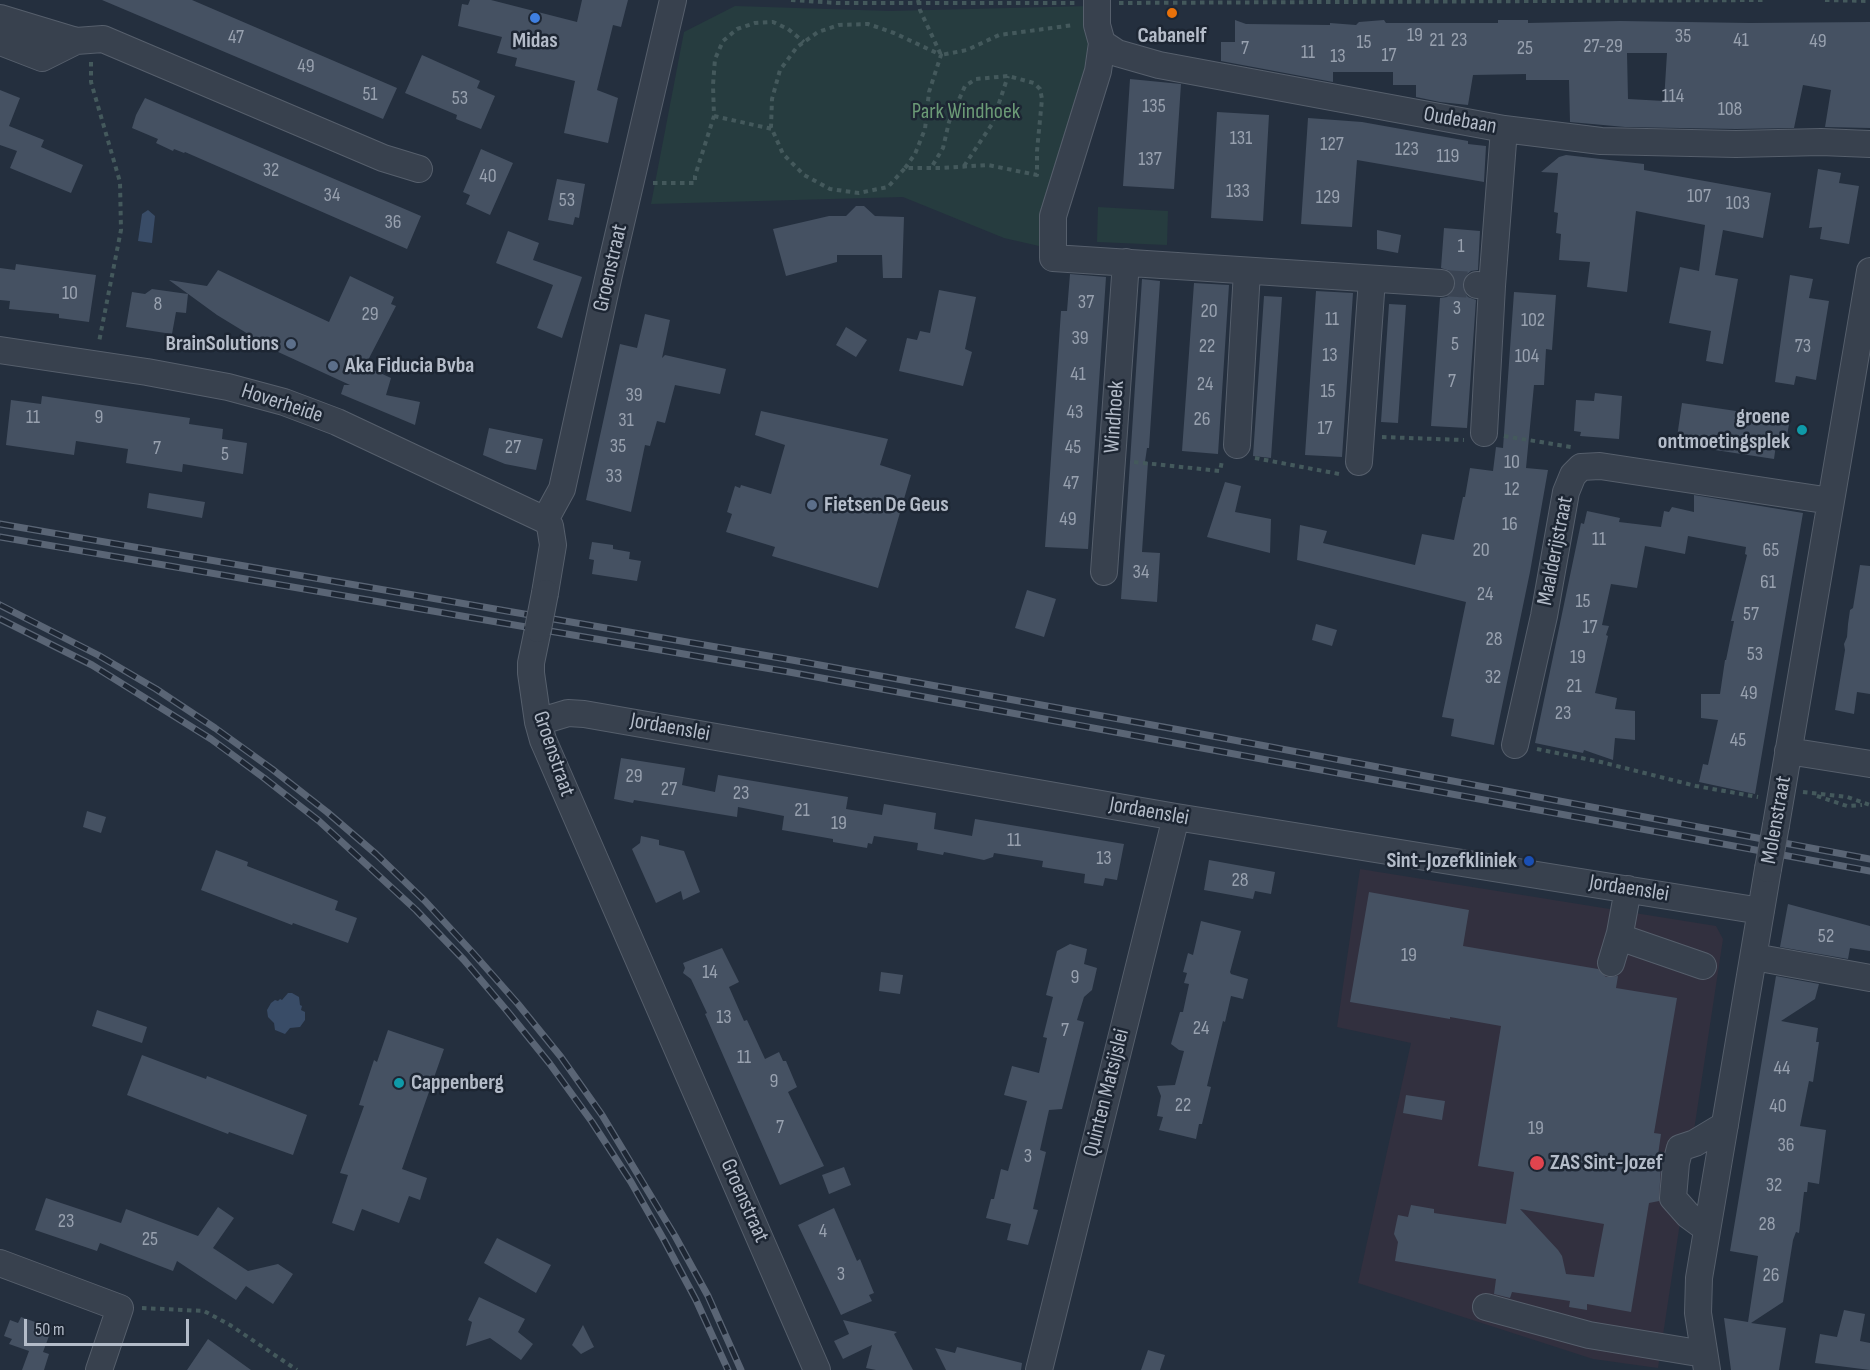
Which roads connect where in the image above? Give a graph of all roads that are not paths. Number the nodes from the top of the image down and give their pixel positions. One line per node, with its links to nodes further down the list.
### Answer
1 (673, 0): 19 (street, Groenstraat)
2 (1098, 17): 6 (street, Oudebaan); 9 (street)
3 (0, 18): 5 (street)
4 (0, 40): 5 (street)
5 (84, 41): 8 (street)
6 (1504, 129): 7 (street, Oudebaan); 15 (street)
7 (1870, 144)
8 (419, 169)
9 (1126, 262): 10 (street); 20 (street, Windhoek)
10 (1247, 271): 12 (street); 16 (street)
11 (1870, 271): 18 (street, Molenstraat)
12 (1372, 279): 13 (street); 17 (street)
13 (1441, 283)
14 (0, 350): 19 (street, Hoverheide)
15 (1484, 433)
16 (1237, 445)
17 (1359, 462)
18 (1831, 501): 22 (street, Maalderijstraat); 23 (street, Molenstraat)
19 (545, 520): 21 (street, Groenstraat, bridge)
20 (1104, 572)
21 (538, 722): 25 (street, Jordaenslei); 39 (street, Groenstraat)
22 (1515, 745)
23 (1788, 751): 24 (street); 27 (street, Molenstraat, bridge)
24 (1870, 764)
25 (1176, 817): 26 (street, Jordaenslei); 40 (street, Quinten Matsijslei)
26 (1628, 889): 27 (street, Jordaenslei); 28 (street)
27 (1761, 911): 29 (street, Molenstraat)
28 (1620, 933): 30 (street); 31 (street)
29 (1754, 957): 32 (street); 33 (street, Molenstraat)
30 (1611, 963)
31 (1703, 966)
32 (1870, 978)
33 (1725, 1125): 34 (street, Molenstraat); 34 (street)
34 (1707, 1229): 37 (street, Molenstraat)
35 (0, 1263): 38 (street)
36 (1486, 1307): 37 (street)
37 (1705, 1362)
38 (99, 1370)
39 (818, 1370)
40 (1039, 1370)

